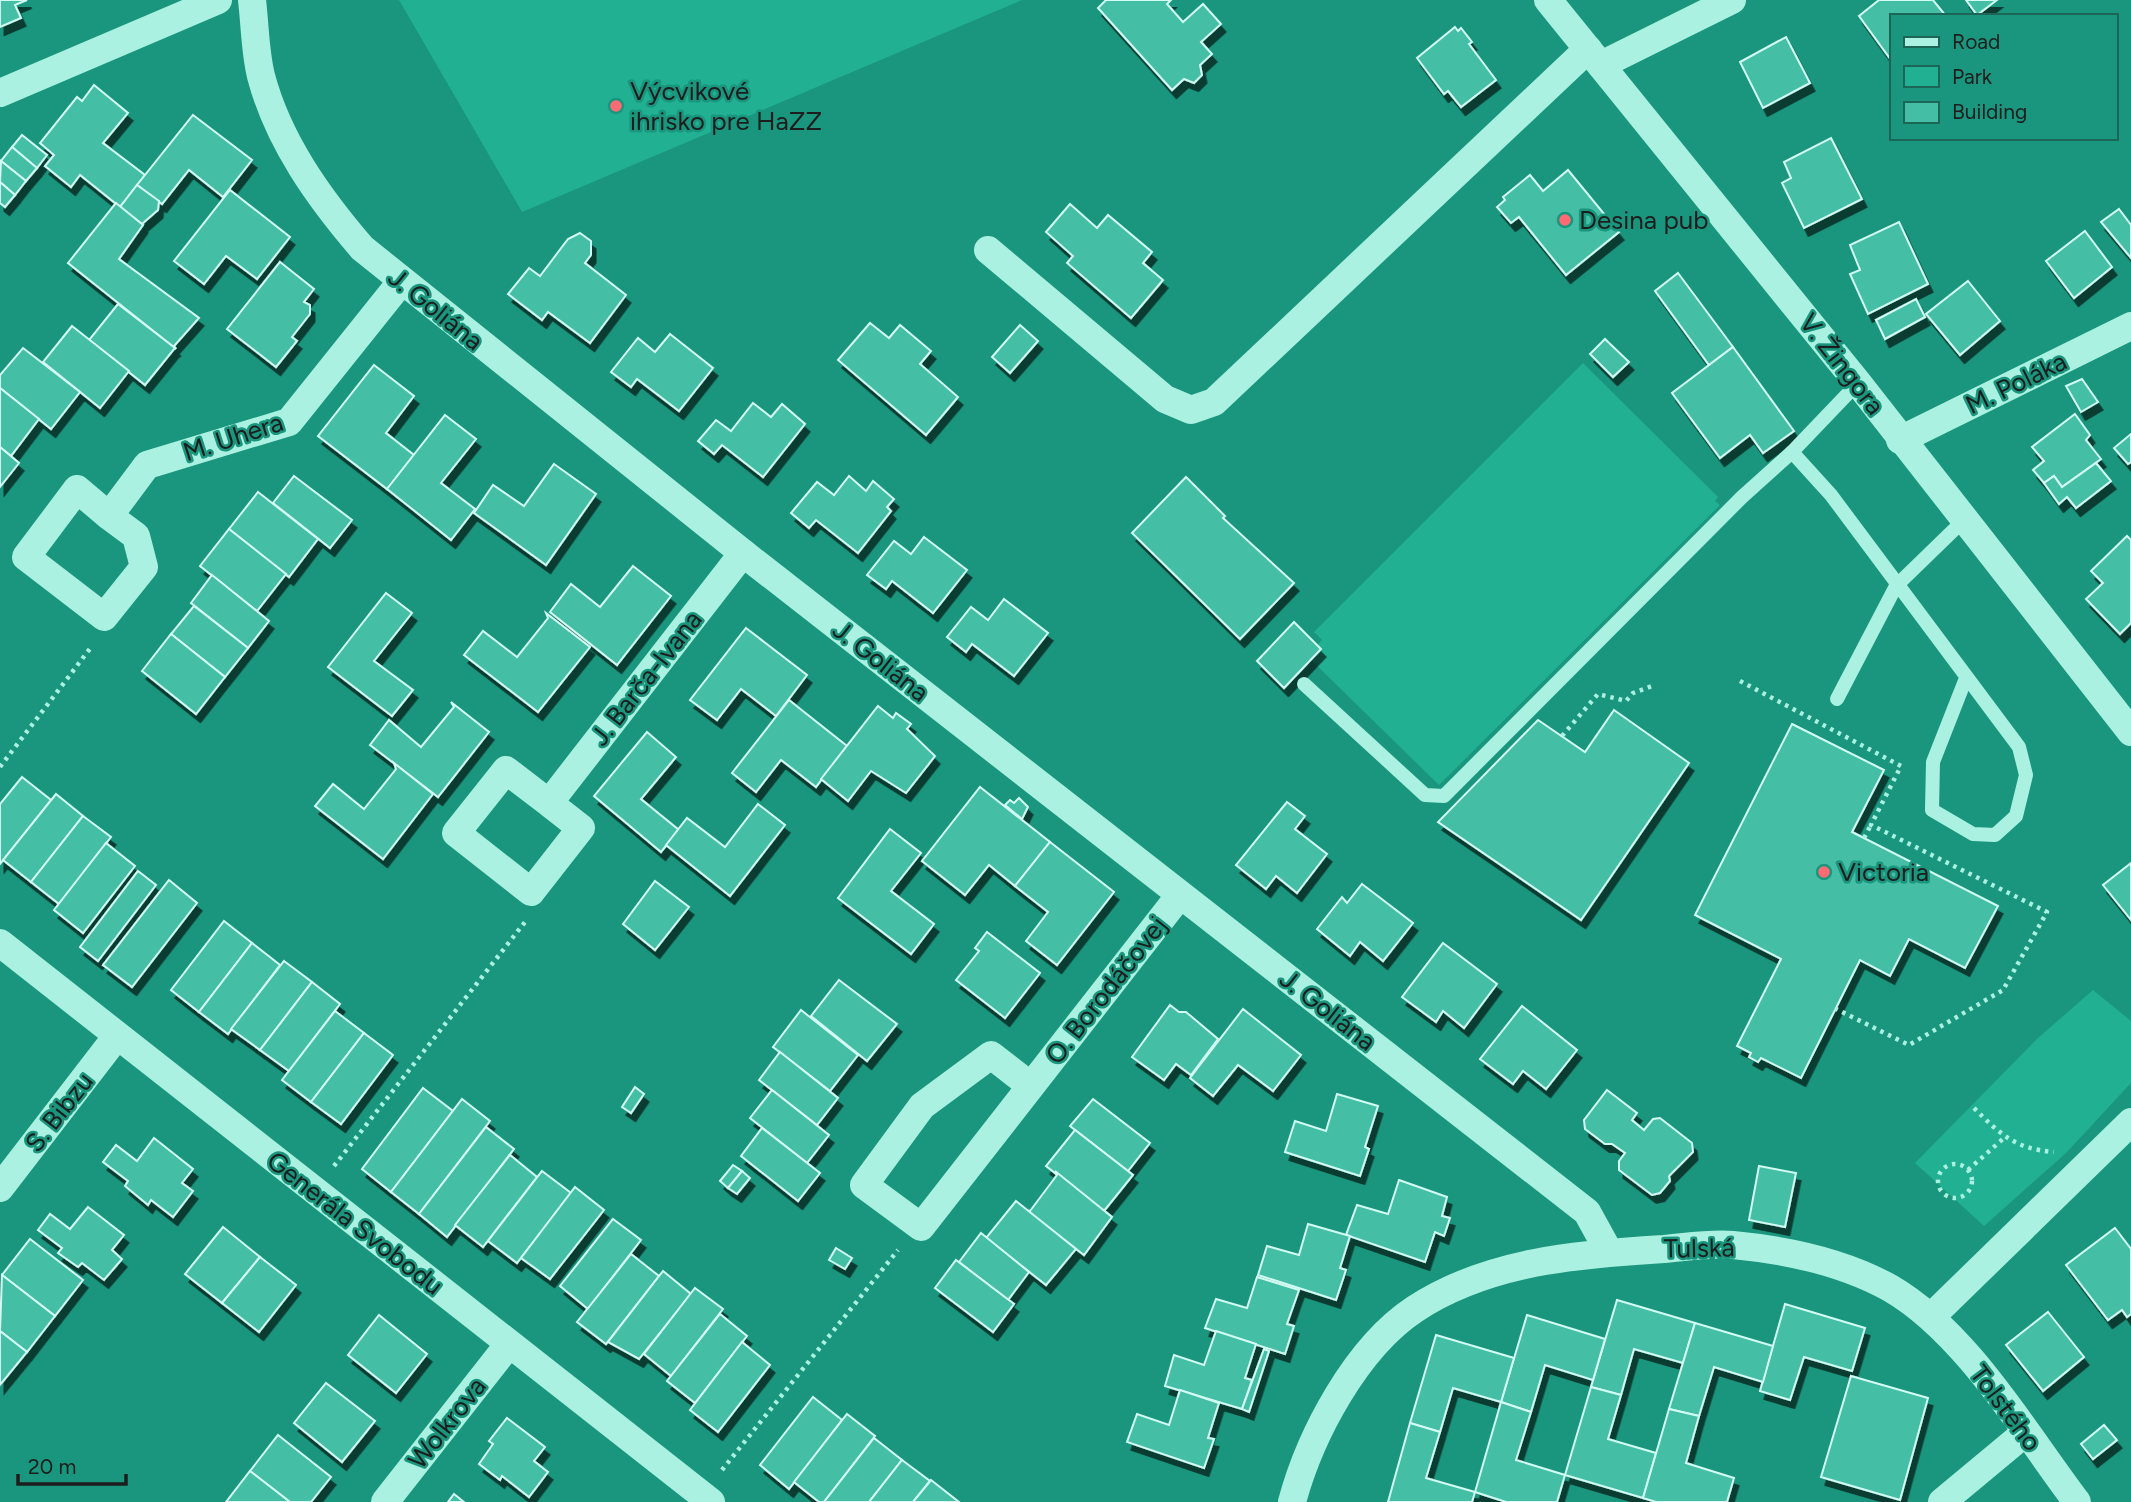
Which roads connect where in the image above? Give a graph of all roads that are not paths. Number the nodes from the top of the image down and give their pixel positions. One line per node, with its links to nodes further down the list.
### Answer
1 (218, 0): 6 (street)
2 (252, 0): 8 (street, J. Goliána)
3 (1548, 0): 5 (street, V. Žingora)
4 (1732, 0): 5 (street)
5 (1594, 57): 7 (street); 10 (street, V. Žingora)
6 (0, 93)
7 (988, 250)
8 (401, 282): 13 (street, M. Uhera); 15 (street, J. Goliána)
9 (2131, 326): 11 (street, M. Poláka)
10 (1858, 383): 11 (street, V. Žingora); 12 (lane)
11 (1900, 440): 14 (street, V. Žingora)
12 (1792, 452): 16 (lane); 18 (lane)
13 (110, 516): 13 (street)
14 (1964, 520): 16 (lane); 20 (street, V. Žingora)
15 (743, 553): 21 (street, J. Barča-Ivana); 22 (street, J. Goliána)
16 (1896, 586): 17 (lane); 19 (lane)
17 (1966, 678): 17 (lane)
18 (1304, 684)
19 (1837, 699)
20 (2131, 732)
21 (549, 803): 21 (street)
22 (1180, 895): 25 (street, O. Borodáčovej); 28 (street, J. Goliána)
23 (0, 943): 24 (street, Generála Svobodu)
24 (117, 1036): 27 (street, S. Bibzu); 30 (street, Generála Svobodu)
25 (1031, 1086): 25 (street, O. Borodáčovej)
26 (2131, 1122): 29 (street)
27 (0, 1188)
28 (1609, 1252): 29 (street, Tulská); 34 (street, Tulská)
29 (1931, 1317): 31 (street, Tolstého)
30 (509, 1344): 32 (street, Generála Svobodu); 33 (street, Wolkrova)
31 (2025, 1433): 35 (street); 36 (street, Tolstého)
32 (706, 1498)
33 (386, 1502)
34 (1292, 1502)
35 (1942, 1502)
36 (2077, 1502)

